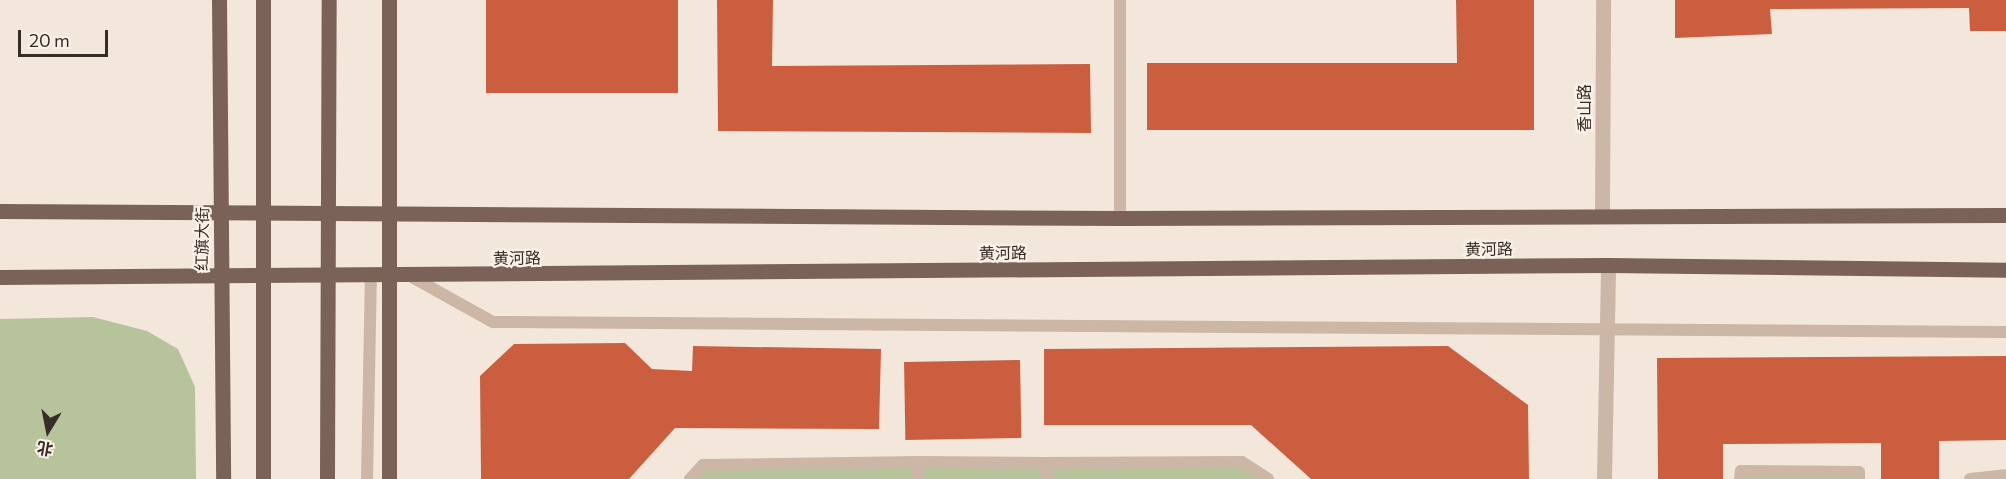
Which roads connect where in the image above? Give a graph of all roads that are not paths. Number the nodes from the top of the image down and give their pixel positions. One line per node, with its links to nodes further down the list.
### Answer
1 (219, 0): 8 (main road, 红旗大街)
2 (263, 0): 9 (main road)
3 (328, 0): 10 (main road)
4 (389, 0): 11 (main road)
5 (1120, 0): 14 (lane)
6 (1603, 0): 13 (street, 香山路)
7 (0, 211): 8 (main road, 黄河路)
8 (221, 212): 9 (main road, 黄河路); 23 (main road, 红旗大街)
9 (263, 212): 10 (main road, 黄河路); 18 (main road)
10 (328, 213): 11 (main road, 黄河路); 19 (main road)
11 (388, 213): 14 (main road, 黄河路); 21 (main road)
12 (2006, 215): 13 (main road, 黄河路)
13 (1602, 216): 14 (main road, 黄河路)
14 (1120, 218)
15 (1608, 266): 16 (main road, 黄河路); 22 (main road, 黄河路); 24 (street)
16 (2006, 270)
17 (0, 277): 23 (main road, 黄河路)
18 (263, 277): 19 (main road, 黄河路); 23 (main road, 黄河路); 30 (main road)
19 (328, 277): 20 (main road, 黄河路); 31 (main road)
20 (371, 277): 21 (main road, 黄河路); 32 (lane)
21 (389, 277): 22 (main road, 黄河路); 33 (main road)
22 (412, 277): 24 (lane)
23 (220, 278): 29 (main road, 红旗大街)
24 (1607, 327): 25 (lane); 38 (street)
25 (2006, 332)
26 (918, 462): 27 (lane); 34 (lane); 35 (lane)
27 (1042, 463): 36 (lane); 37 (lane)
28 (2006, 475): 41 (lane)
29 (223, 479)
30 (263, 479)
31 (327, 479)
32 (367, 479)
33 (389, 479)
34 (690, 479)
35 (918, 479)
36 (1049, 479)
37 (1268, 479)
38 (1604, 479)
39 (1740, 479): 40 (lane)
40 (1859, 479)
41 (1970, 479)

